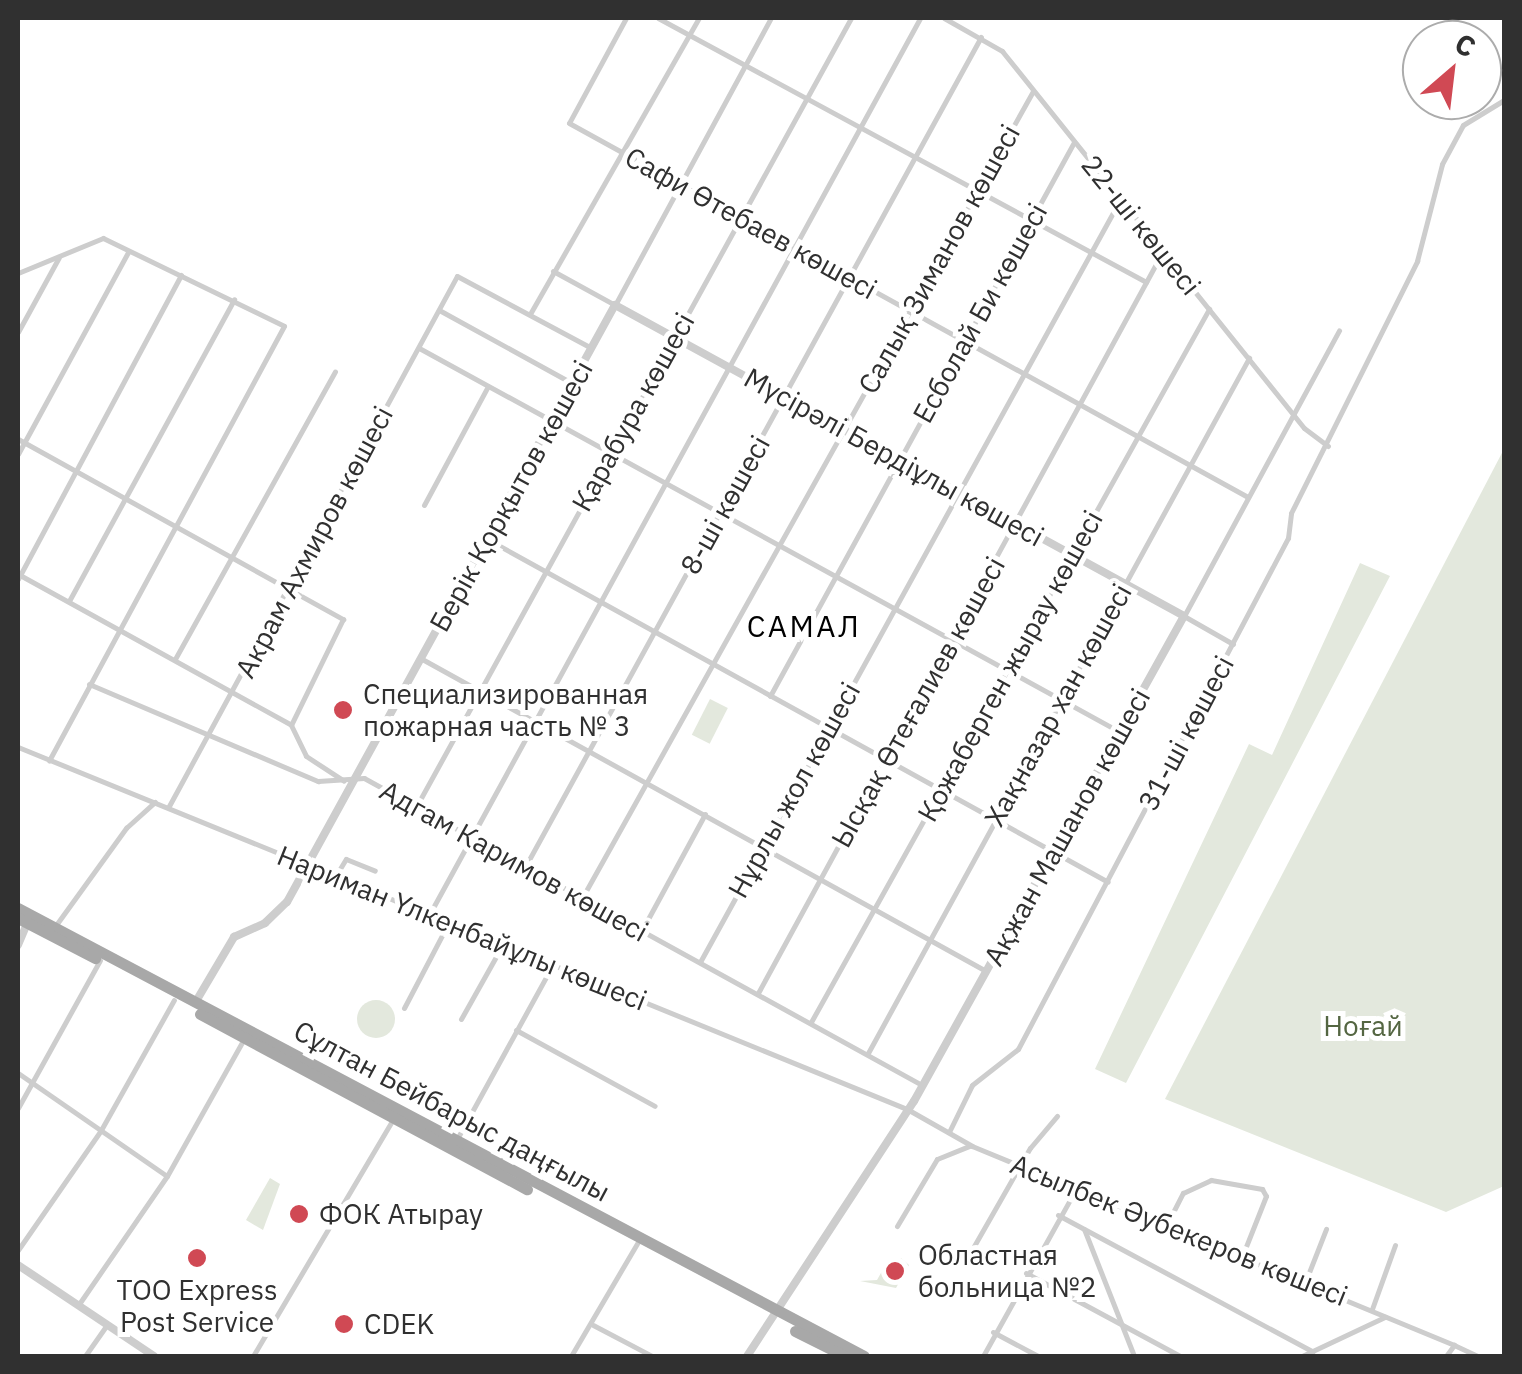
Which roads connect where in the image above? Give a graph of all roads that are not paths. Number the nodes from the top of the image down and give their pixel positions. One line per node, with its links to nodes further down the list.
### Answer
1 (626, 18): 16 (street, Сафи Өтебаев көшесі)
2 (658, 18): 8 (street)
3 (699, 18): 8 (street)
4 (771, 18): 10 (street, Берік Қорқытов көшесі)
5 (851, 18): 12 (street, Қарабура көшесі)
6 (920, 18): 14 (street)
7 (944, 18): 9 (street, 22-ші көшесі)
8 (690, 34): 10 (street); 16 (street)
9 (981, 37): 11 (street, 22-ші көшесі); 17 (street, 8-шi көшесi)
10 (746, 64): 12 (street); 18 (street, Берік Қорқытов көшесі)
11 (1033, 92): 15 (street, 22-ші көшесі); 19 (street, Салық Зиманов көшесі)
12 (807, 97): 14 (street); 21 (street, Қарабура көшесі)
13 (1504, 100): 58 (street, 31-ші көшесі)
14 (862, 127): 17 (street); 23 (street)
15 (1074, 142): 20 (street, 22-ші көшесі); 22 (street, Есболай Би көшесі)
16 (622, 152): 18 (street, Сафи Өтебаев көшесі); 28 (street)
17 (916, 157): 19 (street); 31 (street, 8-шi көшесi)
18 (680, 185): 21 (street, Сафи Өтебаев көшесі); 34 (street, Берік Қорқытов көшесі)
19 (978, 191): 22 (street); 37 (street, Салық Зиманов көшесі)
20 (1121, 198): 24 (street, 22-ші көшесі); 26 (street, Нұрлы жол көшесі)
21 (740, 218): 23 (street, Сафи Өтебаев көшесі); 41 (street, Қарабура көшесі)
22 (1031, 220): 26 (street); 42 (street, Есболай Би көшесі)
23 (795, 248): 31 (street, Сафи Өтебаев көшесі); 46 (street)
24 (1163, 251): 32 (street, Ысқақ Өтеғалиев көшесі); 35 (street, 22-ші көшесі)
25 (128, 252): 27 (street); 30 (street); 57 (street)
26 (1091, 253): 32 (street); 48 (street, Нұрлы жол көшесі)
27 (60, 254): 29 (street); 40 (street)
28 (553, 271): 34 (street, Мүсірәлі Бердіұлы көшесі); 38 (street)
29 (18, 273)
30 (181, 275): 33 (street); 63 (street)
31 (849, 278): 37 (street, Сафи Өтебаев көшесі); 51 (street, 8-шi көшесi)
32 (1146, 282): 52 (street, Ысқақ Өтеғалиев көшесі)
33 (234, 299): 67 (street); 71 (street)
34 (615, 305): 41 (street, Мүсірәлі Бердіұлы көшесі); 44 (street, Берік Қорқытов көшесі)
35 (1209, 309): 45 (street, 22-ші көшесі); 56 (street, Қожаберген жырау көшесі)
36 (440, 310): 38 (street, Акрам Ахмиров көшесі); 43 (street, Акрам Ахмиров көшесі); 49 (street)
37 (910, 311): 42 (street, Сафи Өтебаев көшесі); 55 (street, Салық Зиманов көшесі)
38 (529, 315): 44 (street)
39 (1339, 330): 53 (street, Ақжан Машанов көшесі)
40 (18, 332)
41 (675, 338): 46 (street, Мүсірәлі Бердіұлы көшесі); 60 (street, Қарабура көшесі)
42 (964, 341): 48 (street, Сафи Өтебаев көшесі); 61 (street, Есболай Би көшесі)
43 (419, 348): 50 (street); 80 (street, Акрам Ахмиров көшесі)
44 (591, 348): 49 (street, Берік Қорқытов көшесі)
45 (1250, 358): 53 (street, 22-ші көшесі); 62 (street, Хақназар хан көшесі)
46 (729, 367): 51 (street, Мүсірәлі Бердіұлы көшесі); 64 (street)
47 (335, 372): 75 (street)
48 (1024, 374): 52 (street, Сафи Өтебаев көшесі); 65 (street, Нұрлы жол көшесі)
49 (572, 383): 54 (street, Берік Қорқытов көшесі)
50 (488, 386): 54 (street); 68 (street)
51 (784, 397): 55 (street, Мүсірәлі Бердіұлы көшесі); 69 (street, 8-шi көшесi)
52 (1081, 405): 56 (street, Сафи Өтебаев көшесі); 70 (street, Ысқақ Өтеғалиев көшесі)
53 (1295, 412): 58 (street, 22-ші көшесі); 66 (street, Ақжан Машанов көшесі)
54 (551, 420): 60 (street); 72 (street, Берік Қорқытов көшесі)
55 (844, 430): 61 (street, Мүсірәлі Бердіұлы көшесі); 73 (street, Салық Зиманов көшесі)
56 (1138, 436): 62 (street, Сафи Өтебаев көшесі); 74 (street, Қожаберген жырау көшесі)
57 (21, 440): 59 (street); 63 (street)
58 (1328, 446): 88 (street, 31-ші көшесі)
59 (18, 454)
60 (610, 455): 64 (street); 76 (street, Қарабура көшесі)
61 (900, 460): 65 (street, Мүсірәлі Бердіұлы көшесі); 78 (street, Есболай Би көшесі)
62 (1190, 465): 66 (street, Сафи Өтебаев көшесі); 79 (street, Хақназар хан көшесі)
63 (76, 470): 67 (street); 77 (street)
64 (664, 484): 69 (street); 82 (street)
65 (959, 492): 70 (street, Мүсірәлі Бердіұлы көшесі); 83 (street, Нұрлы жол көшесі)
66 (1248, 496): 84 (street, Ақжан Машанов көшесі)
67 (126, 498): 71 (street); 81 (street)
68 (424, 504)
69 (720, 514): 73 (street); 86 (street, 8-шi көшесi)
70 (1016, 523): 74 (street, Мүсірәлі Бердіұлы көшесі); 87 (street, Ысқақ Өтеғалиев көшесі)
71 (176, 525): 75 (street); 85 (street)
72 (487, 540): 76 (street); 90 (street, Берік Қорқытов көшесі)
73 (779, 546): 78 (street); 91 (street, Салық Зиманов көшесі)
74 (1072, 554): 79 (street, Мүсірәлі Бердіұлы көшесі); 92 (street, Қожаберген жырау көшесі)
75 (233, 556): 80 (street); 89 (street)
76 (546, 572): 82 (street); 94 (street, Қарабура көшесі)
77 (18, 576): 81 (street)
78 (835, 577): 83 (street); 96 (street, Есболай Би көшесі)
79 (1126, 583): 84 (street, Мүсірәлі Бердіұлы көшесі); 97 (street, Хақназар хан көшесі)
80 (290, 587): 95 (street, Акрам Ахмиров көшесі); 99 (street)
81 (69, 602): 85 (street)
82 (600, 602): 86 (street); 98 (street)
83 (894, 609): 87 (street); 100 (street, Нұрлы жол көшесі)
84 (1184, 616): 88 (street, Мүсірәлі Бердіұлы көшесі); 102 (street, Ақжан Машанов көшесі)
85 (120, 629): 89 (street); 93 (street)
86 (655, 632): 91 (street); 104 (street, 8-шi көшесi)
87 (952, 640): 92 (street); 106 (street, Ысқақ Өтеғалиев көшесі)
88 (1233, 644): 124 (street, 31-ші көшесі)
89 (174, 659): 95 (street)
90 (422, 659): 94 (street); 107 (street, Берік Қорқытов көшесі)
91 (713, 664): 96 (street); 109 (street, Салық Зиманов көшесі)
92 (1007, 670): 97 (street); 110 (street, Қожаберген жырау көшесі)
93 (89, 684): 101 (street, Адгам Каримов көшесі); 105 (street)
94 (480, 690): 98 (street); 113 (street, Қарабура көшесі)
95 (233, 692): 99 (street); 101 (street, Акрам Ахмиров көшесі)
96 (770, 696): 100 (street)
97 (1062, 700): 102 (street); 115 (street, Хақназар хан көшесі)
98 (535, 720): 104 (street); 116 (street)
99 (291, 725): 108 (street)
100 (829, 728): 106 (street); 117 (street, Нұрлы жол көшесі)
101 (206, 732): 108 (street, Адгам Каримов көшесі); 112 (street, Акрам Ахмиров көшесі)
102 (1120, 732): 118 (street, Ақжан Машанов көшесі)
103 (18, 748): 105 (street, Нариман Үлкенбайұлы көшесі)
104 (590, 750): 109 (street); 120 (street, 8-шi көшесi)
105 (49, 760): 111 (street, Нариман Үлкенбайұлы көшесі)
106 (886, 760): 110 (street); 123 (street, Ысқақ Өтеғалиев көшесі)
107 (356, 779): 108 (street, Адгам Каримов көшесі); 113 (street, Адгам Каримов көшесі); 119 (street, Берік Қорқытов көшесі)
108 (344, 781)
109 (647, 782): 114 (street); 125 (street, Салық Зиманов көшесі)
110 (941, 790): 115 (street); 127 (street, Қожаберген жырау көшесі)
111 (156, 801): 112 (street, Нариман Үлкенбайұлы көшесі); 131 (street)
112 (168, 806): 119 (street, Нариман Үлкенбайұлы көшесі)
113 (416, 808): 116 (street, Адгам Каримов көшесі)
114 (706, 814): 117 (street); 132 (street)
115 (996, 820): 118 (street); 133 (street, Хақназар хан көшесі)
116 (470, 836): 120 (street, Адгам Каримов көшесі); 128 (street)
117 (764, 846): 123 (street); 137 (street, Нұрлы жол көшесі)
118 (1054, 852): 124 (street); 139 (street, Ақжан Машанов көшесі)
119 (308, 865): 122 (street, Нариман Үлкенбайұлы көшесі); 142 (street, Берік Қорқытов көшесі)
120 (526, 867): 125 (street, Адгам Каримов көшесі)
121 (375, 871): 122 (street)
122 (335, 878): 128 (street, Нариман Үлкенбайұлы көшесі)
123 (821, 878): 127 (street); 140 (street, Ысқақ Өтеғалиев көшесі)
124 (1108, 882): 158 (street, 31-ші көшесі)
125 (582, 898): 132 (street, Адгам Каримов көшесі)
126 (18, 908): 129 (main road, Сұлтан Бейбарыс даңғылы)
127 (874, 908): 133 (street); 145 (street, Қожаберген жырау көшесі)
128 (429, 915): 130 (street, Нариман Үлкенбайұлы көшесі)
129 (25, 919): 131 (main road, Сұлтан Бейбарыс даңғылы); 134 (street); 136 (main road, Сұлтан Бейбарыс даңғылы)
130 (448, 924): 135 (street, Нариман Үлкенбайұлы көшесі); 143 (street)
131 (55, 928): 142 (main road, Сұлтан Бейбарыс даңғылы)
132 (642, 930): 137 (street, Адгам Каримов көшесі)
133 (930, 939): 139 (street); 148 (street, Хақназар хан көшесі)
134 (18, 944)
135 (502, 946): 138 (street, Нариман Үлкенбайұлы көшесі); 144 (street)
136 (100, 960): 141 (main road, Сұлтан Бейбарыс даңғылы); 150 (street)
137 (700, 962): 140 (street, Адгам Каримов көшесі)
138 (552, 966): 146 (street); 154 (street, Нариман Үлкенбайұлы көшесі)
139 (986, 971): 151 (street, Ақжан Машанов көшесі)
140 (758, 993): 145 (street, Адгам Каримов көшесі)
141 (174, 1000): 147 (main road, Сұлтан Бейбарыс даңғылы); 157 (street)
142 (195, 1002): 147 (main road, Сұлтан Бейбарыс даңғылы)
143 (404, 1008)
144 (461, 1019)
145 (811, 1022): 148 (street, Адгам Каримов көшесі)
146 (516, 1030): 152 (street); 159 (street)
147 (246, 1034): 155 (main road, Сұлтан Бейбарыс даңғылы); 163 (street)
148 (868, 1053): 151 (street, Адгам Каримов көшесі)
149 (18, 1073): 150 (street)
150 (34, 1084): 153 (street); 157 (street)
151 (923, 1086): 154 (street, Ақжан Машанов көшесі)
152 (655, 1106)
153 (18, 1108)
154 (908, 1110): 158 (street, Асылбек Әубекеров көшесі); 182 (street, Ақжан Машанов көшесі)
155 (396, 1115): 159 (main road, Сұлтан Бейбарыс даңғылы); 172 (main road, Сұлтан Бейбарыс даңғылы); 193 (street)
156 (1058, 1116): 162 (street)
157 (101, 1130): 163 (street); 174 (street)
158 (951, 1133): 160 (street, Асылбек Әубекеров көшесі); 161 (street, 31-ші көшесі)
159 (456, 1142): 172 (main road, Сұлтан Бейбарыс даңғылы)
160 (972, 1146): 161 (street); 162 (street, Асылбек Әубекеров көшесі)
161 (947, 1150): 169 (street, 31-ші көшесі)
162 (1021, 1165): 164 (street, Асылбек Әубекеров көшесі); 177 (street)
163 (167, 1176): 180 (street)
164 (1060, 1180): 165 (street, Асылбек Әубекеров көшесі); 166 (street)
165 (1077, 1187): 166 (street); 168 (street, Асылбек Әубекеров көшесі)
166 (1063, 1204): 167 (street)
167 (1058, 1215): 170 (street); 178 (street)
168 (1168, 1224): 175 (street, Асылбек Әубекеров көшесі); 175 (street)
169 (897, 1226)
170 (1083, 1227): 186 (street); 189 (street)
171 (1326, 1228): 179 (street)
172 (638, 1243): 182 (main road, Сұлтан Бейбарыс даңғылы); 185 (street)
173 (1395, 1245): 181 (street)
174 (18, 1250)
175 (1243, 1254): 179 (street, Асылбек Әубекеров көшесі)
176 (18, 1264): 180 (street)
177 (962, 1267)
178 (1026, 1273): 186 (street); 187 (street)
179 (1306, 1280): 181 (street, Асылбек Әубекеров көшесі)
180 (78, 1304): 184 (street)
181 (1372, 1309): 183 (street, Асылбек Әубекеров көшесі)
182 (774, 1316): 190 (main road, Сұлтан Бейбарыс даңғылы); 196 (street, Ақжан Машанов көшесі); 197 (main road, Сұлтан Бейбарыс даңғылы)
183 (1387, 1316): 188 (street, Асылбек Әубекеров көшесі); 189 (street)
184 (107, 1325): 191 (street); 192 (street)
185 (593, 1325): 194 (street); 195 (street)
186 (1121, 1325): 200 (street); 201 (street)
187 (993, 1332): 198 (street); 199 (street)
188 (1454, 1345): 203 (street); 204 (street, Асылбек Әубекеров көшесі)
189 (1313, 1352): 202 (street)
190 (838, 1355)
191 (85, 1356)
192 (154, 1356)
193 (253, 1356)
194 (571, 1356)
195 (652, 1356)
196 (747, 1356)
197 (864, 1356)
198 (983, 1356)
199 (1038, 1356)
200 (1134, 1356)
201 (1180, 1356)
202 (1302, 1356)
203 (1446, 1356)
204 (1478, 1356)

